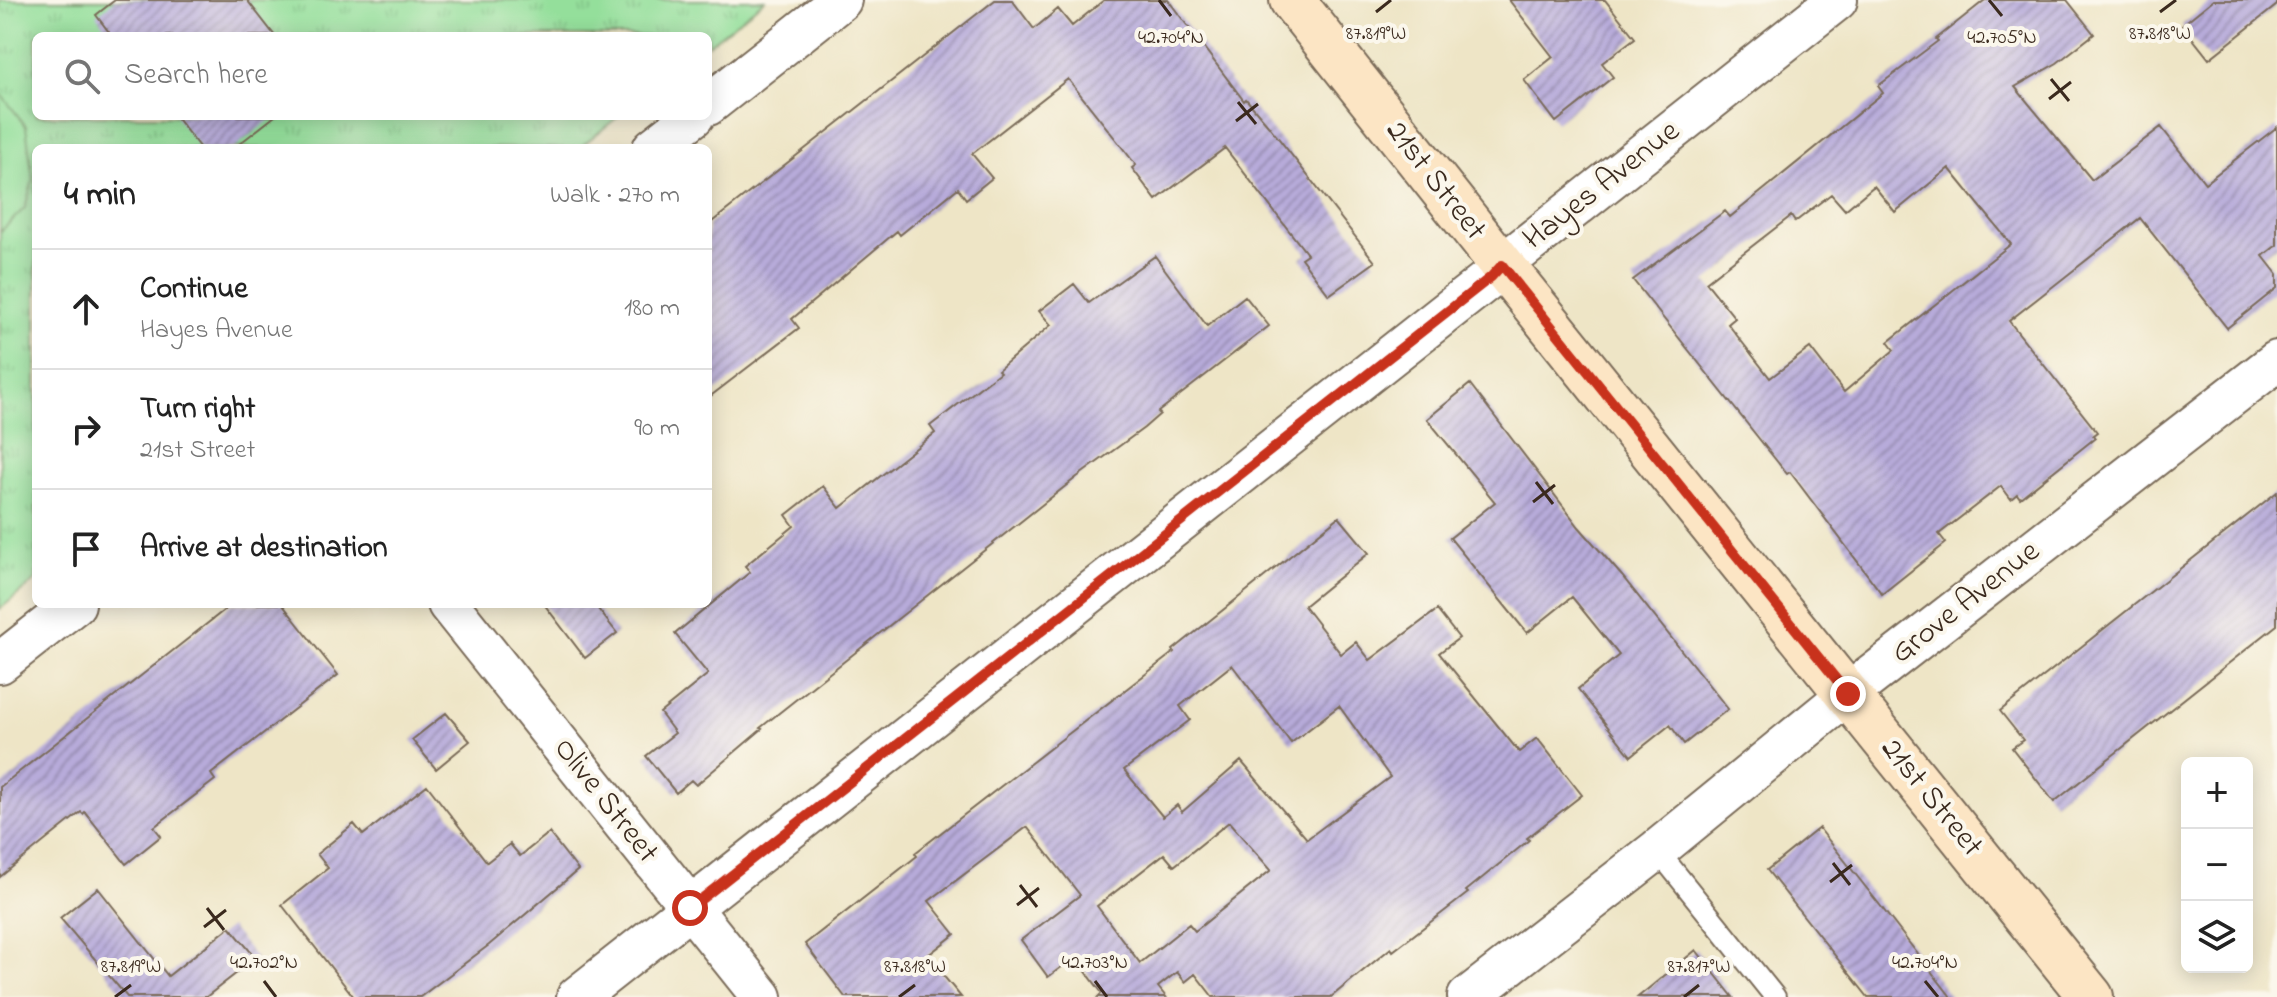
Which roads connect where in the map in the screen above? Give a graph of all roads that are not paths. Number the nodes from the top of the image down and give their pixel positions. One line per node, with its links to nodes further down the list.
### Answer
1 (841, 0): 4 (street)
2 (1292, 0): 7 (street, 21st Street)
3 (1837, 0): 7 (street, Hayes Avenue)
4 (712, 102)
5 (689, 120): 6 (street)
6 (658, 144)
7 (1502, 265): 12 (street, 21st Street); 14 (street, Hayes Avenue)
8 (2277, 361): 12 (street, Grove Avenue)
9 (70, 608): 11 (street)
10 (451, 608): 14 (street, Olive Street)
11 (0, 663)
12 (1848, 694): 13 (street, Grove Avenue); 19 (street, 21st Street)
13 (1657, 850): 17 (street, Grove Avenue); 18 (lane)
14 (690, 908): 15 (street, Hayes Avenue); 16 (street, Olive Street)
15 (577, 997)
16 (762, 997)
17 (1468, 997)
18 (1775, 997)
19 (2091, 997)

